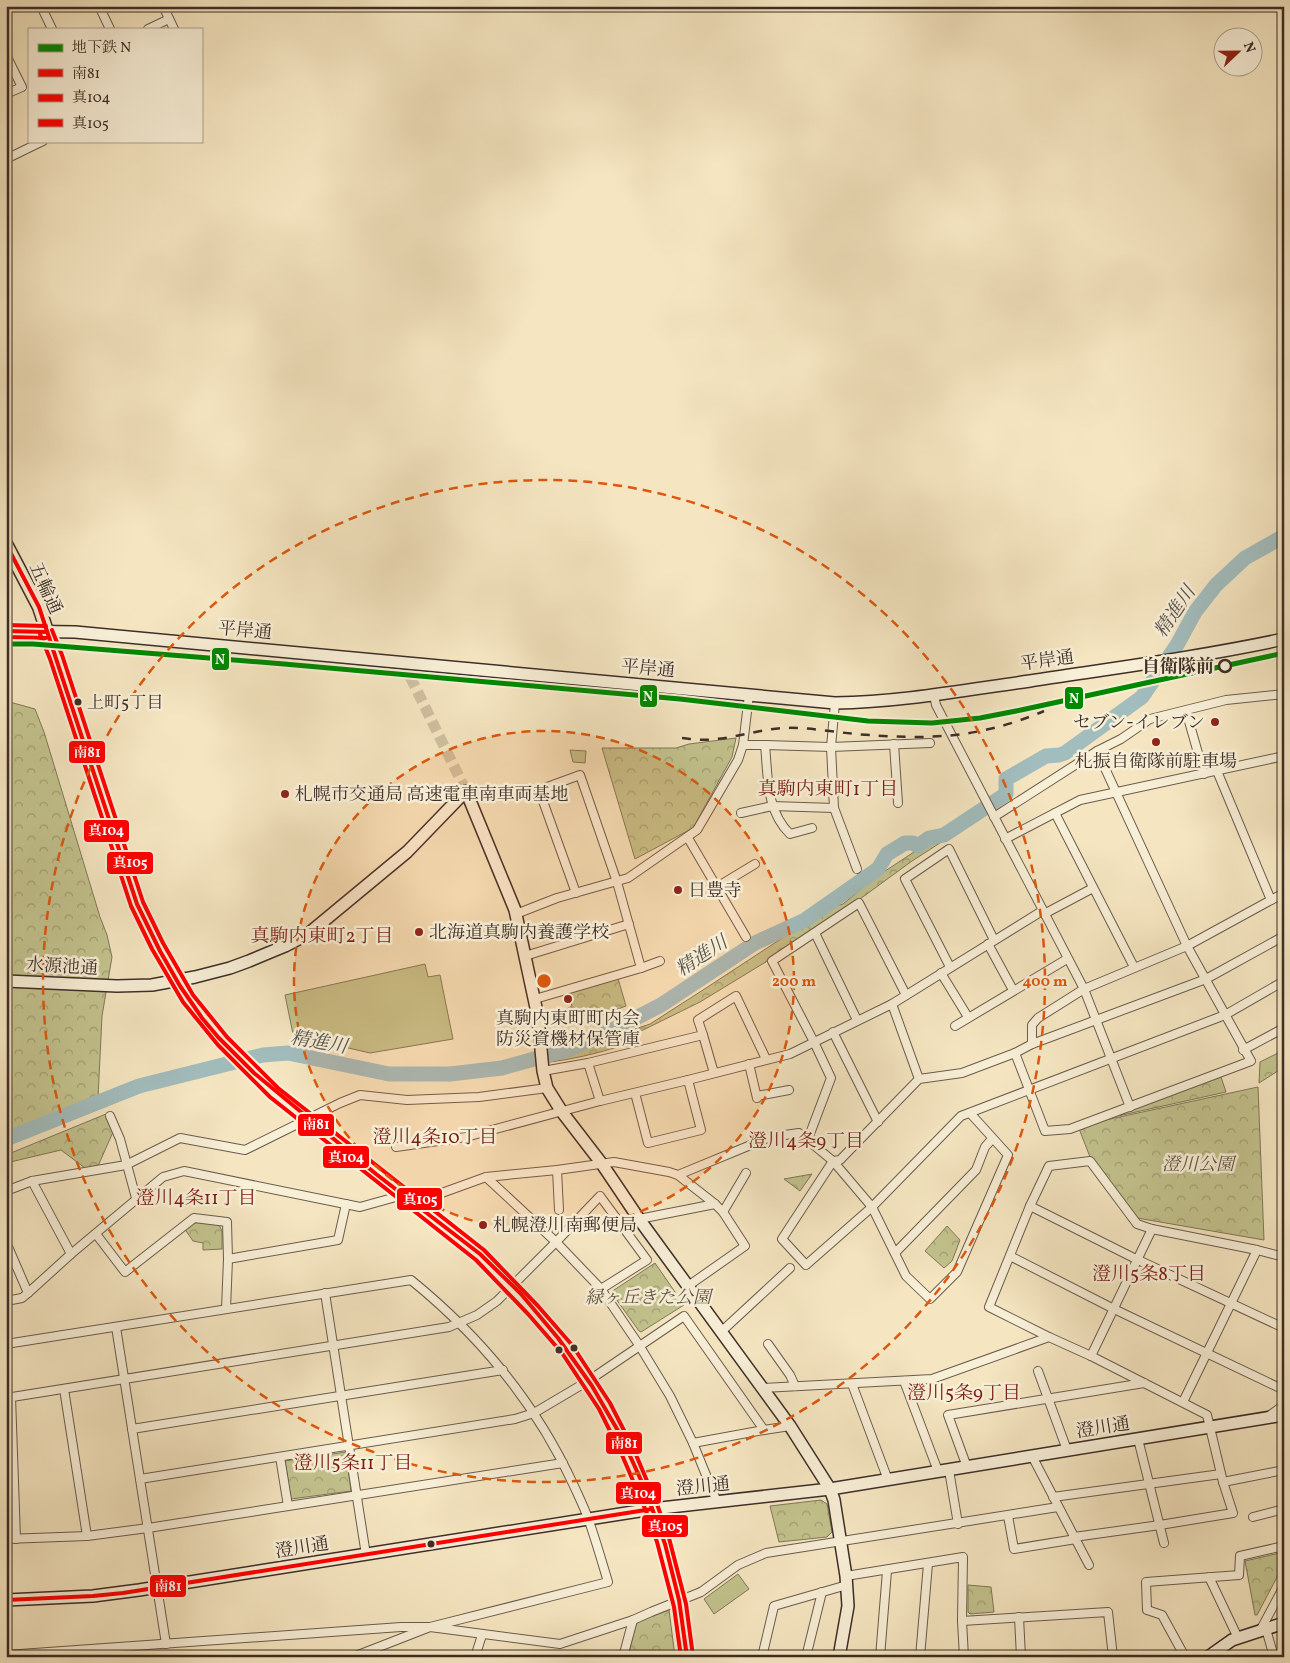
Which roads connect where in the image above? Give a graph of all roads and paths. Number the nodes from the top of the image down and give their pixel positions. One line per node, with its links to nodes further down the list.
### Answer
1 (41, 6): 5 (street)
2 (100, 6): 6 (street)
3 (163, 6): 4 (street)
4 (169, 19): 7 (street); 8 (street)
5 (52, 28)
6 (110, 28)
7 (150, 28)
8 (174, 28)
9 (6, 55): 10 (street)
10 (6, 94)
11 (41, 142): 12 (street)
12 (6, 159)
13 (7, 546): 15 (main road, 五輪通)
14 (6, 632): 15 (street, 平岸通)
15 (46, 632): 19 (street, 平岸通); 115 (main road, 五輪通, bridge)
16 (1284, 639): 17 (street, 平岸通)
17 (934, 694): 20 (street, 平岸通); 37 (street)
18 (1284, 694): 21 (street)
19 (749, 695): 20 (street, 平岸通); 24 (street)
20 (835, 703): 26 (street)
21 (1186, 711): 27 (street); 30 (street)
22 (930, 742): 23 (street)
23 (894, 744): 26 (street); 32 (street)
24 (743, 745): 25 (street); 39 (street)
25 (765, 745): 26 (street); 33 (street)
26 (831, 747): 34 (street)
27 (1097, 751): 31 (street); 37 (street)
28 (1284, 756): 29 (street)
29 (1217, 771): 30 (street); 48 (street)
30 (1204, 774): 31 (street)
31 (1116, 792): 36 (street); 56 (street)
32 (898, 803)
33 (772, 806): 34 (street); 35 (street); 38 (street)
34 (834, 808): 42 (street)
35 (741, 813)
36 (1055, 813): 40 (street); 45 (street)
37 (993, 815): 40 (street)
38 (812, 828)
39 (688, 838): 43 (street); 44 (street)
40 (1005, 839): 49 (street)
41 (755, 864): 44 (street)
42 (857, 869)
43 (617, 882): 47 (street); 47 (street); 51 (street)
44 (716, 887): 54 (street)
45 (1093, 888): 49 (street); 61 (street)
46 (1284, 892): 48 (street)
47 (576, 893): 50 (street)
48 (1271, 900): 56 (street)
49 (1043, 913): 55 (street); 58 (street)
50 (516, 914): 57 (street); 65 (street, 水源池通)
51 (629, 924): 57 (street); 62 (street)
52 (815, 933): 69 (street); 74 (street); 80 (street)
53 (1284, 936): 64 (street)
54 (746, 937)
55 (991, 942): 60 (street); 60 (street); 67 (street)
56 (1187, 946): 61 (street); 64 (street)
57 (525, 956): 70 (street)
58 (1067, 959): 67 (street); 68 (street)
59 (660, 961): 62 (street)
60 (950, 967): 63 (street)
61 (1134, 967): 68 (street)
62 (641, 968): 70 (street)
63 (941, 973): 69 (street); 73 (street)
64 (1206, 979): 72 (street); 75 (street)
65 (6, 981)
66 (1284, 981): 72 (street)
67 (1013, 990): 73 (street)
68 (1084, 990): 75 (street); 81 (street)
69 (906, 995): 71 (street)
70 (534, 999): 88 (street)
71 (892, 1004): 74 (street); 90 (street)
72 (1225, 1015): 82 (street); 85 (street)
73 (968, 1018): 76 (street)
74 (857, 1020): 78 (street)
75 (1097, 1021): 81 (street); 85 (street)
76 (955, 1026)
77 (1284, 1028): 82 (street)
78 (834, 1032): 80 (street); 101 (street)
79 (703, 1035): 84 (street); 86 (street); 89 (street)
80 (814, 1042): 84 (street); 103 (street)
81 (1032, 1044): 83 (street)
82 (1243, 1050): 97 (street)
83 (1015, 1053): 90 (street); 94 (street)
84 (766, 1059): 87 (street)
85 (1112, 1060): 94 (street); 97 (street)
86 (588, 1062): 88 (street); 96 (street)
87 (749, 1064): 89 (street); 93 (street)
88 (543, 1068): 92 (street)
89 (714, 1073): 91 (street)
90 (920, 1079): 101 (street)
91 (688, 1080): 95 (street); 95 (street)
92 (548, 1088): 98 (street); 107 (street)
93 (789, 1090)
94 (1030, 1090): 97 (street); 99 (street)
95 (635, 1093): 96 (street)
96 (600, 1101): 98 (street)
97 (1130, 1107)
98 (562, 1112): 104 (street); 106 (street)
99 (970, 1113): 102 (street); 119 (street)
100 (110, 1116): 107 (street)
101 (878, 1122): 105 (street)
102 (992, 1139): 128 (street); 128 (street)
103 (808, 1140): 105 (street); 110 (street)
104 (396, 1147)
105 (834, 1161): 119 (street); 119 (street)
106 (602, 1164): 108 (street); 110 (street); 122 (street)
107 (126, 1165): 112 (street); 114 (street)
108 (557, 1170): 111 (street); 120 (street)
109 (746, 1172): 121 (street)
110 (678, 1175): 117 (street)
111 (486, 1177): 115 (street); 126 (street)
112 (32, 1180): 113 (street); 129 (street)
113 (6, 1191)
114 (136, 1198): 116 (street); 124 (street)
115 (408, 1199): 116 (street); 136 (main road, 五輪通)
116 (346, 1204): 132 (street)
117 (715, 1204): 121 (street); 122 (street)
118 (1030, 1206): 123 (street); 130 (street); 133 (street)
119 (872, 1207): 128 (street)
120 (559, 1210)
121 (723, 1212): 135 (street)
122 (639, 1218): 135 (street)
123 (1152, 1229): 127 (street); 133 (street)
124 (96, 1234): 129 (street); 132 (street)
125 (6, 1242): 138 (street)
126 (556, 1242): 136 (street); 137 (street); 137 (street)
127 (1257, 1250): 131 (street); 141 (street)
128 (895, 1253)
129 (71, 1254): 138 (street)
130 (1010, 1256): 143 (street); 148 (street)
131 (1284, 1257)
132 (228, 1259): 142 (street)
133 (1136, 1259): 141 (street); 143 (street)
134 (790, 1268): 147 (street)
135 (688, 1286): 147 (street)
136 (512, 1287): 144 (street); 158 (main road, 五輪通)
137 (601, 1289): 151 (street)
138 (28, 1293): 140 (street)
139 (325, 1294): 142 (street); 144 (street); 152 (street)
140 (6, 1301)
141 (1231, 1303): 146 (street); 153 (street)
142 (226, 1309): 145 (street)
143 (1114, 1309): 153 (street); 154 (street)
144 (460, 1323): 152 (street); 155 (street)
145 (116, 1327): 149 (street); 157 (street)
146 (1284, 1328)
147 (722, 1331): 163 (street)
148 (1049, 1337): 154 (street); 159 (street)
149 (6, 1344)
150 (768, 1344): 162 (street)
151 (639, 1345): 158 (street); 177 (street); 179 (street)
152 (334, 1347): 157 (street); 166 (street)
153 (1207, 1352): 165 (street); 169 (street)
154 (1091, 1356): 160 (street)
155 (503, 1370): 166 (street); 171 (street)
156 (1038, 1371): 168 (street)
157 (125, 1380): 164 (street); 176 (street)
158 (588, 1381): 171 (street); 198 (main road, 五輪通)
159 (904, 1381): 161 (street); 186 (street)
160 (1144, 1383): 168 (street); 169 (street)
161 (852, 1384): 162 (street); 190 (street)
162 (795, 1386): 163 (street)
163 (763, 1388): 174 (street)
164 (64, 1389): 167 (street); 206 (street)
165 (1284, 1390)
166 (341, 1396): 176 (street); 180 (street)
167 (8, 1398): 209 (street)
168 (1048, 1399): 181 (street); 185 (street)
169 (1184, 1402): 175 (street)
170 (1284, 1405): 173 (street)
171 (534, 1413): 180 (street); 184 (street)
172 (1284, 1415): 173 (street, 澄川通)
173 (1267, 1418): 175 (street, 澄川通)
174 (790, 1426): 177 (street); 192 (street)
175 (1210, 1427): 178 (street, 澄川通); 188 (street)
176 (132, 1429): 189 (street)
177 (764, 1430): 179 (street)
178 (1138, 1439): 181 (street, 澄川通); 191 (street)
179 (693, 1442): 195 (street)
180 (349, 1445): 182 (street); 193 (street)
181 (1067, 1450): 183 (street, 澄川通)
182 (280, 1456): 189 (street); 196 (street)
183 (1032, 1456): 185 (street, 澄川通); 194 (street)
184 (563, 1463): 193 (street); 202 (street)
185 (967, 1467): 186 (street, 澄川通)
186 (944, 1470): 190 (street, 澄川通); 203 (street)
187 (1284, 1470): 188 (street)
188 (1222, 1478): 191 (street); 204 (street)
189 (140, 1479): 205 (street)
190 (888, 1480): 192 (street, 澄川通)
191 (1150, 1483): 194 (street); 204 (street)
192 (830, 1489): 195 (street, 澄川通); 210 (street)
193 (357, 1495): 196 (street); 213 (street)
194 (1053, 1497): 197 (street)
195 (717, 1502): 198 (street, 澄川通)
196 (288, 1506): 205 (street)
197 (1058, 1507): 200 (street); 207 (street)
198 (652, 1509): 202 (street, 澄川通); 236 (main road, 五輪通)
199 (1284, 1509): 201 (street)
200 (1008, 1516): 203 (street); 207 (street)
201 (1253, 1517)
202 (589, 1519): 213 (street, 澄川通); 227 (street)
203 (958, 1524): 210 (street)
204 (1160, 1525): 207 (street); 211 (street)
205 (148, 1528): 206 (street); 220 (street)
206 (87, 1536): 209 (street)
207 (1075, 1538): 215 (street)
208 (6, 1539): 209 (street)
209 (16, 1539)
210 (841, 1542): 218 (street); 224 (street, bridge)
211 (1164, 1543)
212 (1284, 1546): 217 (street)
213 (366, 1555): 220 (street, 澄川通)
214 (928, 1564): 216 (street); 225 (street); 241 (street)
215 (1089, 1565)
216 (887, 1571): 218 (street); 240 (street)
217 (1209, 1577): 230 (street); 245 (street)
218 (847, 1581): 221 (street); 239 (street)
219 (1284, 1586): 228 (street)
220 (157, 1588): 222 (street, 澄川通); 231 (street)
221 (822, 1592): 237 (street); 238 (street)
222 (6, 1600)
223 (1019, 1617): 225 (street); 243 (street); 244 (street)
224 (633, 1620): 229 (street); 235 (street)
225 (962, 1621): 242 (street)
226 (1284, 1623): 228 (street)
227 (430, 1627): 229 (street); 231 (street); 233 (street)
228 (1263, 1630): 230 (street); 247 (street)
229 (482, 1635): 234 (street)
230 (1238, 1638): 246 (street)
231 (166, 1644): 232 (street)
232 (6, 1655)
233 (353, 1657)
234 (475, 1657)
235 (623, 1657)
236 (687, 1657)
237 (762, 1657)
238 (806, 1657)
239 (840, 1657)
240 (880, 1657)
241 (920, 1657)
242 (964, 1657)
243 (1021, 1657)
244 (1113, 1657)
245 (1185, 1657)
246 (1208, 1657)
247 (1274, 1657)

